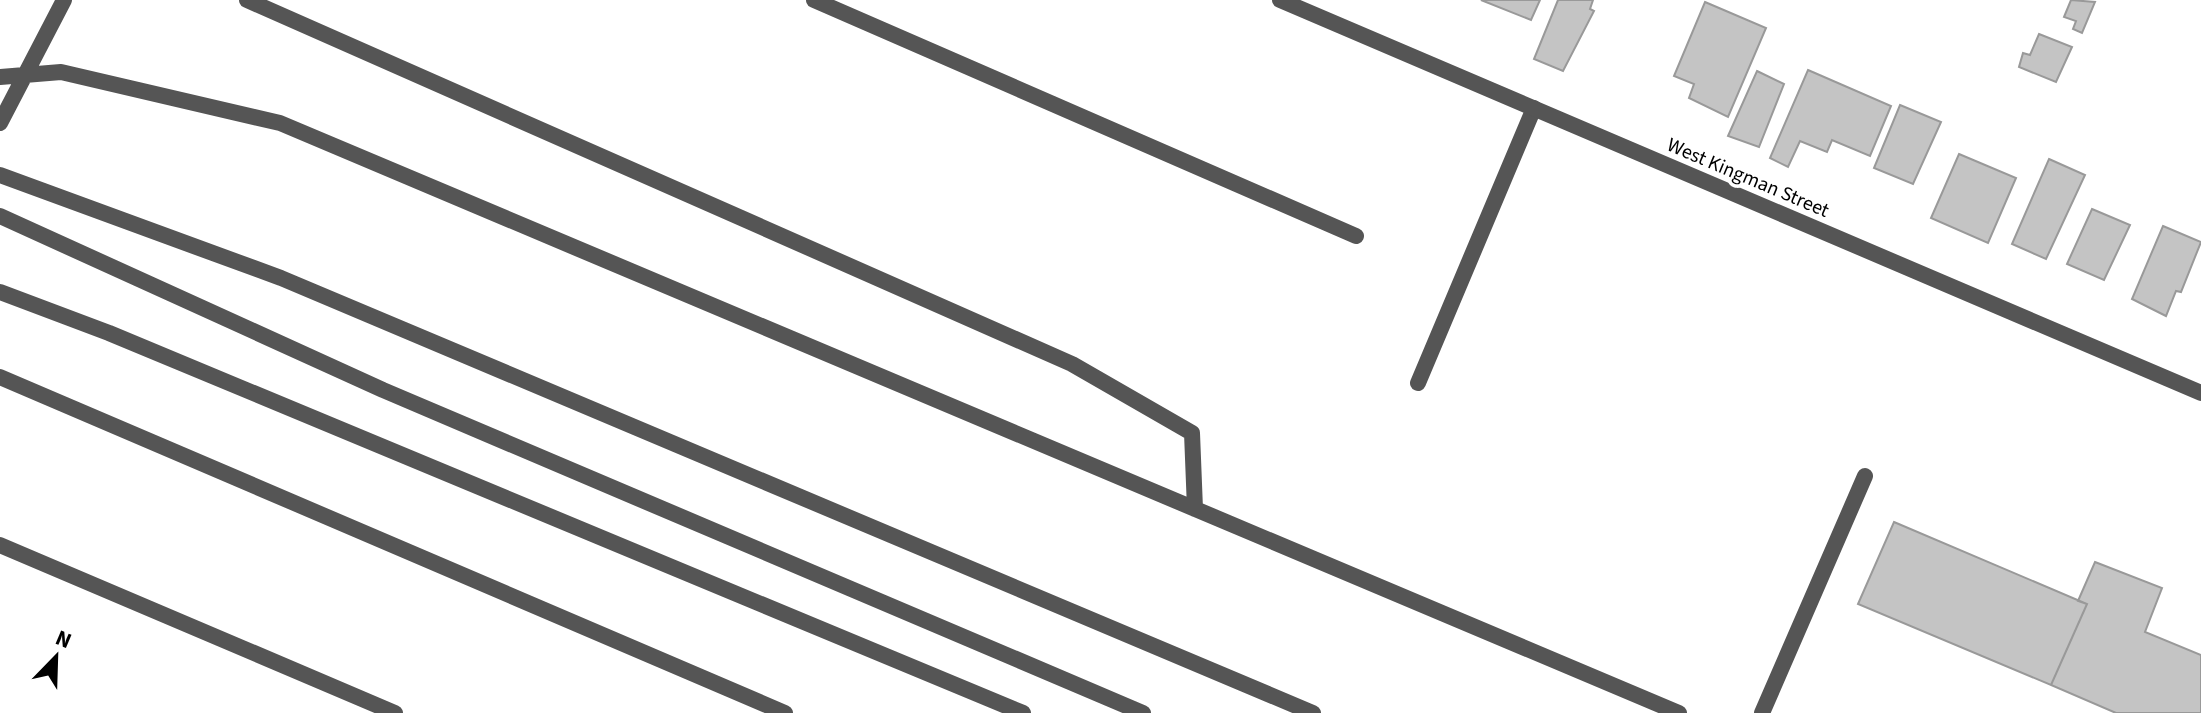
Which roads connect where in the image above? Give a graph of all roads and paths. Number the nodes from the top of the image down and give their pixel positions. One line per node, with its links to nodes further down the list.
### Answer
1 (64, 0): 5 (street)
2 (247, 0): 17 (street)
3 (814, 0): 11 (street)
4 (1280, 0): 7 (street, West Kingman Street)
5 (25, 75): 6 (street); 8 (street); 17 (street)
6 (0, 77)
7 (1534, 108): 14 (street); 15 (street, West Kingman Street)
8 (0, 123)
9 (0, 175): 23 (street)
10 (0, 216): 22 (street)
11 (1356, 236)
12 (0, 292): 21 (street)
13 (0, 377): 20 (street)
14 (1418, 383)
15 (2201, 393)
16 (1865, 476): 25 (street)
17 (1195, 509): 24 (street)
18 (0, 545): 19 (street)
19 (395, 713)
20 (785, 713)
21 (1023, 713)
22 (1143, 713)
23 (1313, 713)
24 (1679, 713)
25 (1762, 713)

